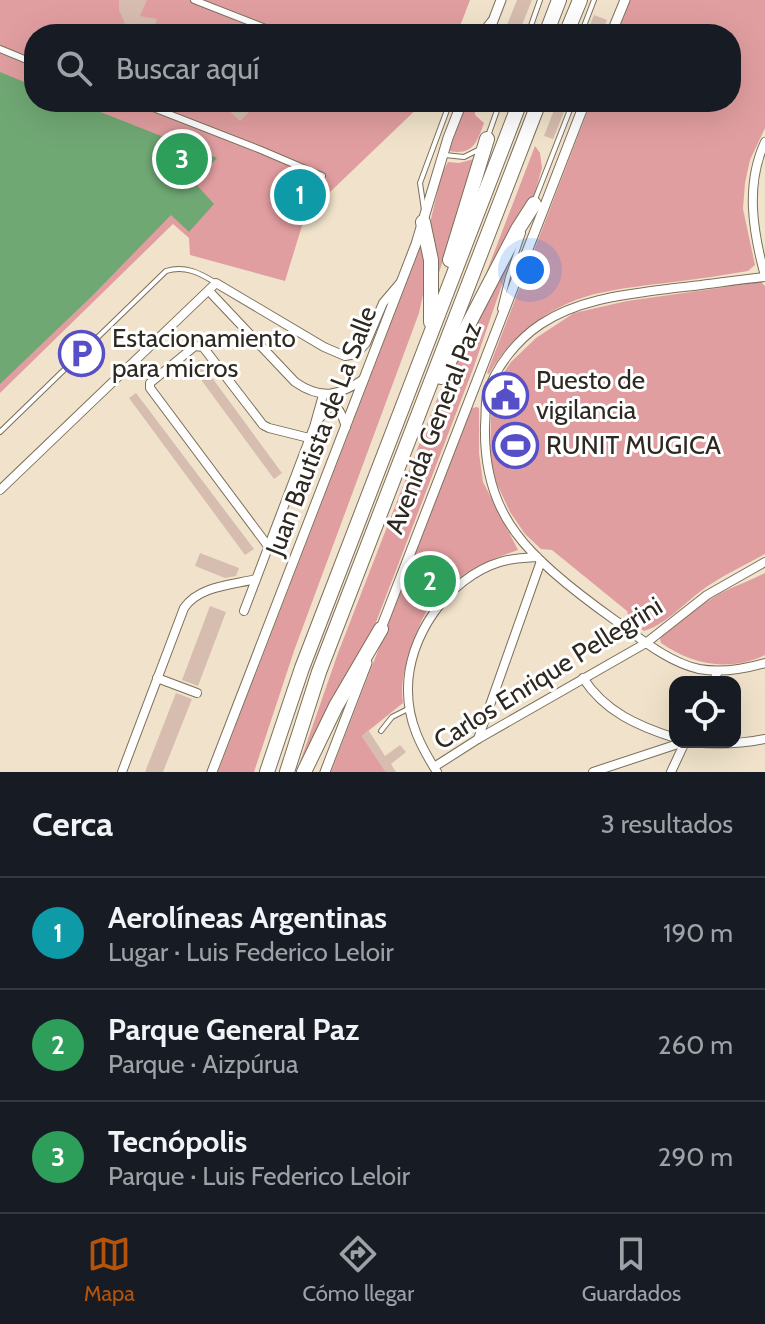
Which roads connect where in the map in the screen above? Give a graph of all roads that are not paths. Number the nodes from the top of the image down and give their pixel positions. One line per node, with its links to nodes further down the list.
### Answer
1 (194, 0): 9 (street)
2 (501, 0): 8 (street)
3 (540, 0): 12 (lane)
4 (559, 0): 13 (highway)
5 (580, 0): 14 (highway)
6 (594, 0): 15 (lane)
7 (625, 0): 16 (street)
8 (497, 11): 10 (lane); 11 (street)
9 (255, 24)
10 (487, 24)
11 (492, 24)
12 (532, 24)
13 (550, 24)
14 (570, 24)
15 (585, 24)
16 (615, 24)
17 (0, 49): 18 (street)
18 (24, 59)
19 (164, 112): 30 (street)
20 (446, 112): 32 (lane)
21 (458, 112): 29 (street, Juan Bautista de La Salle)
22 (496, 112): 27 (lane)
23 (516, 112): 37 (highway, Avenida General Paz)
24 (535, 112): 43 (highway, Avenida General Paz)
25 (569, 112): 31 (lane)
26 (581, 112): 38 (street, Avenida General Paz)
27 (487, 139): 29 (lane); 37 (highway)
28 (765, 142): 33 (street)
29 (443, 155): 32 (street, Juan Bautista de La Salle)
30 (322, 176)
31 (534, 204): 38 (lane); 43 (highway)
32 (424, 219): 34 (street, Juan Bautista de La Salle); 37 (highway)
33 (765, 276): 42 (street)
34 (403, 279): 35 (street); 39 (street, Juan Bautista de La Salle)
35 (216, 283): 36 (street); 46 (lane)
36 (209, 291): 41 (street); 48 (street)
37 (431, 330): 74 (highway, Avenida General Paz)
38 (492, 342): 40 (street, Avenida General Paz)
39 (365, 378): 41 (street); 45 (street, Juan Bautista de La Salle)
40 (474, 391): 42 (street); 54 (street, Avenida General Paz)
41 (323, 395): 44 (street)
42 (487, 396): 50 (street)
43 (417, 419): 75 (highway, Avenida General Paz)
44 (314, 427): 45 (street); 47 (street)
45 (346, 427): 73 (street, Juan Bautista de La Salle)
46 (0, 432)
47 (309, 438): 49 (street); 49 (street)
48 (0, 490)
49 (268, 546): 52 (street)
50 (539, 559): 55 (street); 63 (street); 66 (street)
51 (765, 562): 55 (street, Carlos Enrique Pellegrini)
52 (256, 579): 53 (street); 60 (street)
53 (244, 611)
54 (381, 629): 76 (highway); 77 (street, Avenida General Paz)
55 (646, 643): 58 (street); 61 (street, Carlos Enrique Pellegrini)
56 (764, 663): 57 (street); 58 (street)
57 (765, 670)
58 (718, 671): 59 (street)
59 (716, 676)
60 (157, 678): 62 (street); 72 (street)
61 (583, 678): 65 (street); 66 (street, Carlos Enrique Pellegrini)
62 (197, 693)
63 (410, 709): 64 (lane); 71 (street)
64 (381, 731)
65 (669, 736)
66 (478, 739): 71 (street, Carlos Enrique Pellegrini)
67 (765, 739): 68 (street)
68 (741, 743)
69 (669, 747): 78 (street)
70 (681, 748): 79 (street)
71 (435, 770)
72 (122, 772)
73 (212, 772)
74 (267, 772)
75 (287, 772)
76 (304, 772)
77 (325, 772)
78 (593, 772)
79 (671, 772)

